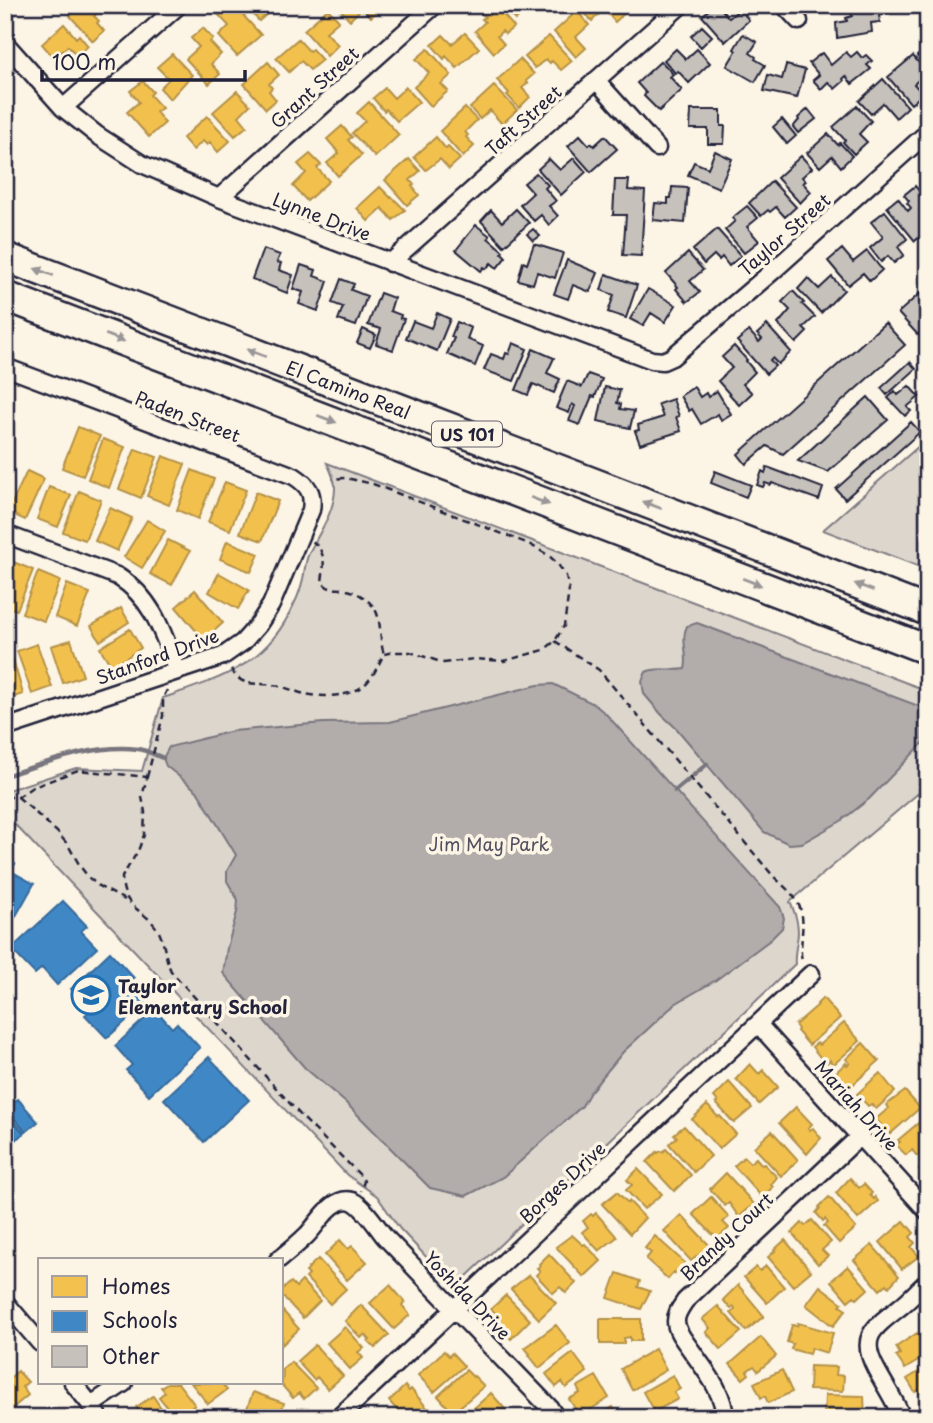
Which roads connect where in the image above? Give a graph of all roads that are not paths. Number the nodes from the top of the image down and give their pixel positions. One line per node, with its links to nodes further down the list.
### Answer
1 (179, 5): 8 (street)
2 (435, 5): 11 (street, Grant Street)
3 (681, 5): 7 (street, Taft Street)
4 (784, 5): 5 (street)
5 (799, 21)
6 (5, 43): 8 (street, Lynne Drive)
7 (596, 80): 10 (street); 13 (street, Taft Street)
8 (63, 108): 11 (street, Lynne Drive)
9 (928, 132): 15 (street, Taylor Street)
10 (657, 148)
11 (219, 198): 13 (street, Lynne Drive)
12 (5, 257): 19 (highway, El Camino Real / US 101, one-way to 12)
13 (390, 263): 15 (street, Lynne Drive)
14 (5, 296): 20 (highway, El Camino Real / US 101, one-way to 20)
15 (663, 361)
16 (5, 367): 18 (street, Paden Street)
17 (5, 534): 21 (street)
18 (301, 534): 21 (street, Stanford Drive)
19 (928, 611)
20 (928, 650)
21 (177, 671): 22 (street, Stanford Drive)
22 (5, 728)
23 (811, 974): 24 (street, Borges Drive)
24 (758, 1024): 25 (street, Mariah Drive); 30 (street, Borges Drive)
25 (859, 1137): 26 (street, Mariah Drive); 37 (street, Brandy Court)
26 (928, 1212)
27 (280, 1258): 30 (street, Yoshida Drive)
28 (928, 1281): 38 (street)
29 (5, 1302): 31 (street)
30 (455, 1309): 35 (street, Borges Drive); 36 (street, Yoshida Drive)
31 (38, 1341)
32 (74, 1384): 34 (street)
33 (123, 1384): 34 (street)
34 (95, 1411)
35 (338, 1418)
36 (556, 1418)
37 (725, 1418)
38 (902, 1418)

